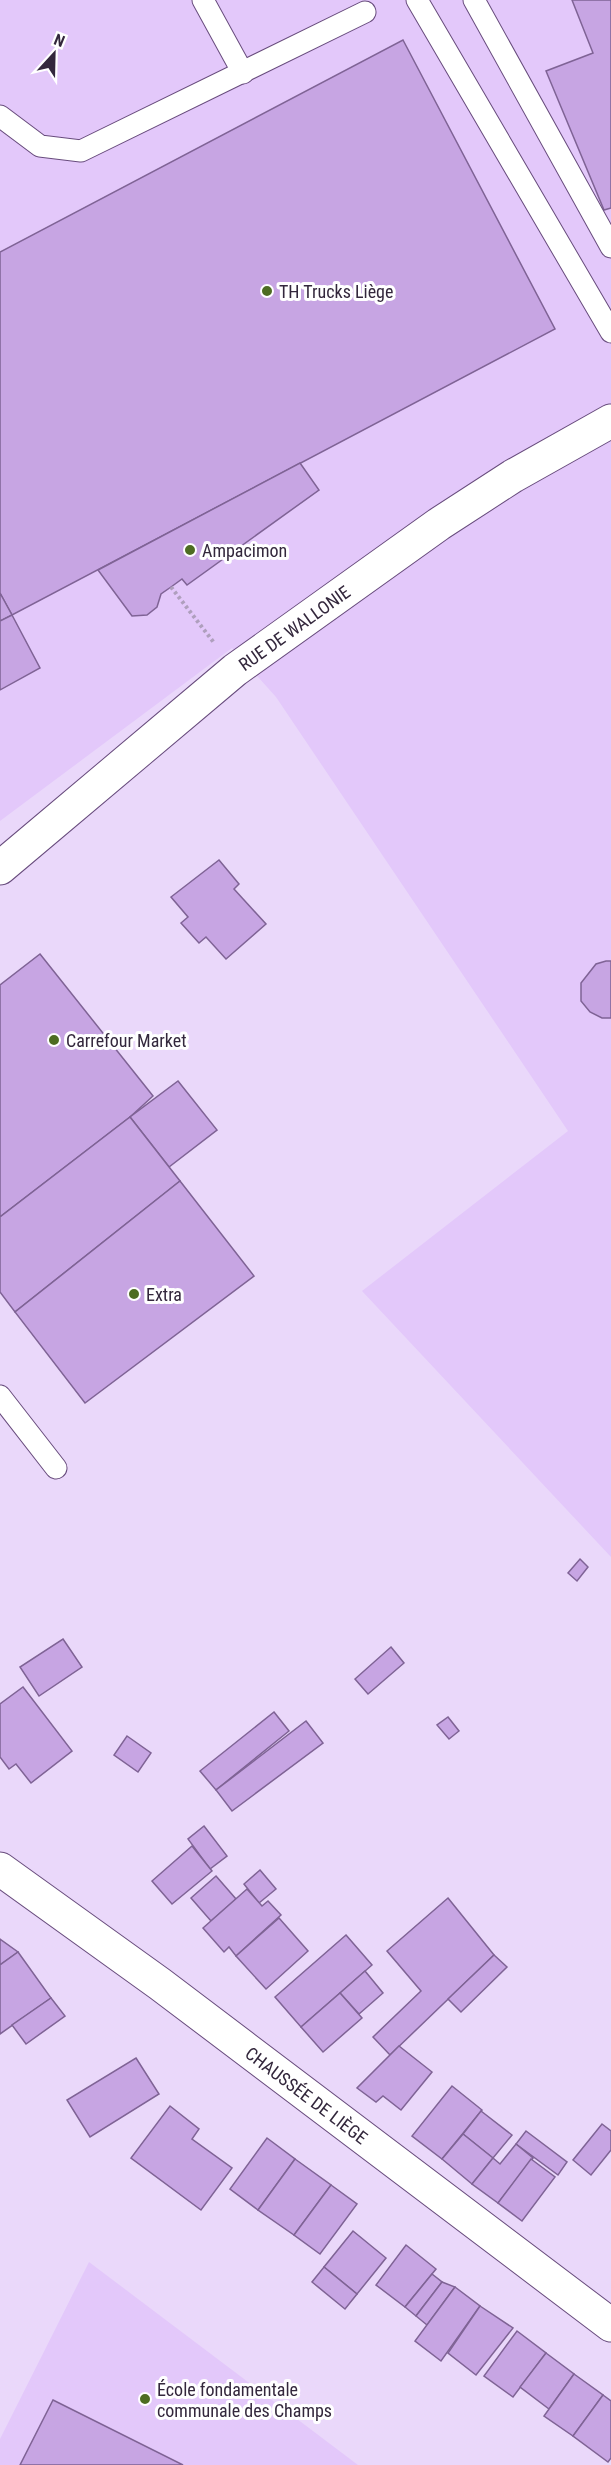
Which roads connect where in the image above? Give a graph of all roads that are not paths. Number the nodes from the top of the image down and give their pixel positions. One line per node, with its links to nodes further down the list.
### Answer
1 (203, 0): 5 (lane)
2 (417, 0): 8 (lane)
3 (474, 0): 7 (lane)
4 (365, 12): 5 (lane)
5 (243, 73): 6 (lane)
6 (0, 116)
7 (611, 247)
8 (611, 332)
9 (611, 421): 10 (street, RUE DE WALLONIE)
10 (0, 868)
11 (0, 1396): 12 (lane)
12 (57, 1468)
13 (0, 1869): 14 (street, CHAUSSÉE DE LIÈGE)
14 (611, 2325)

